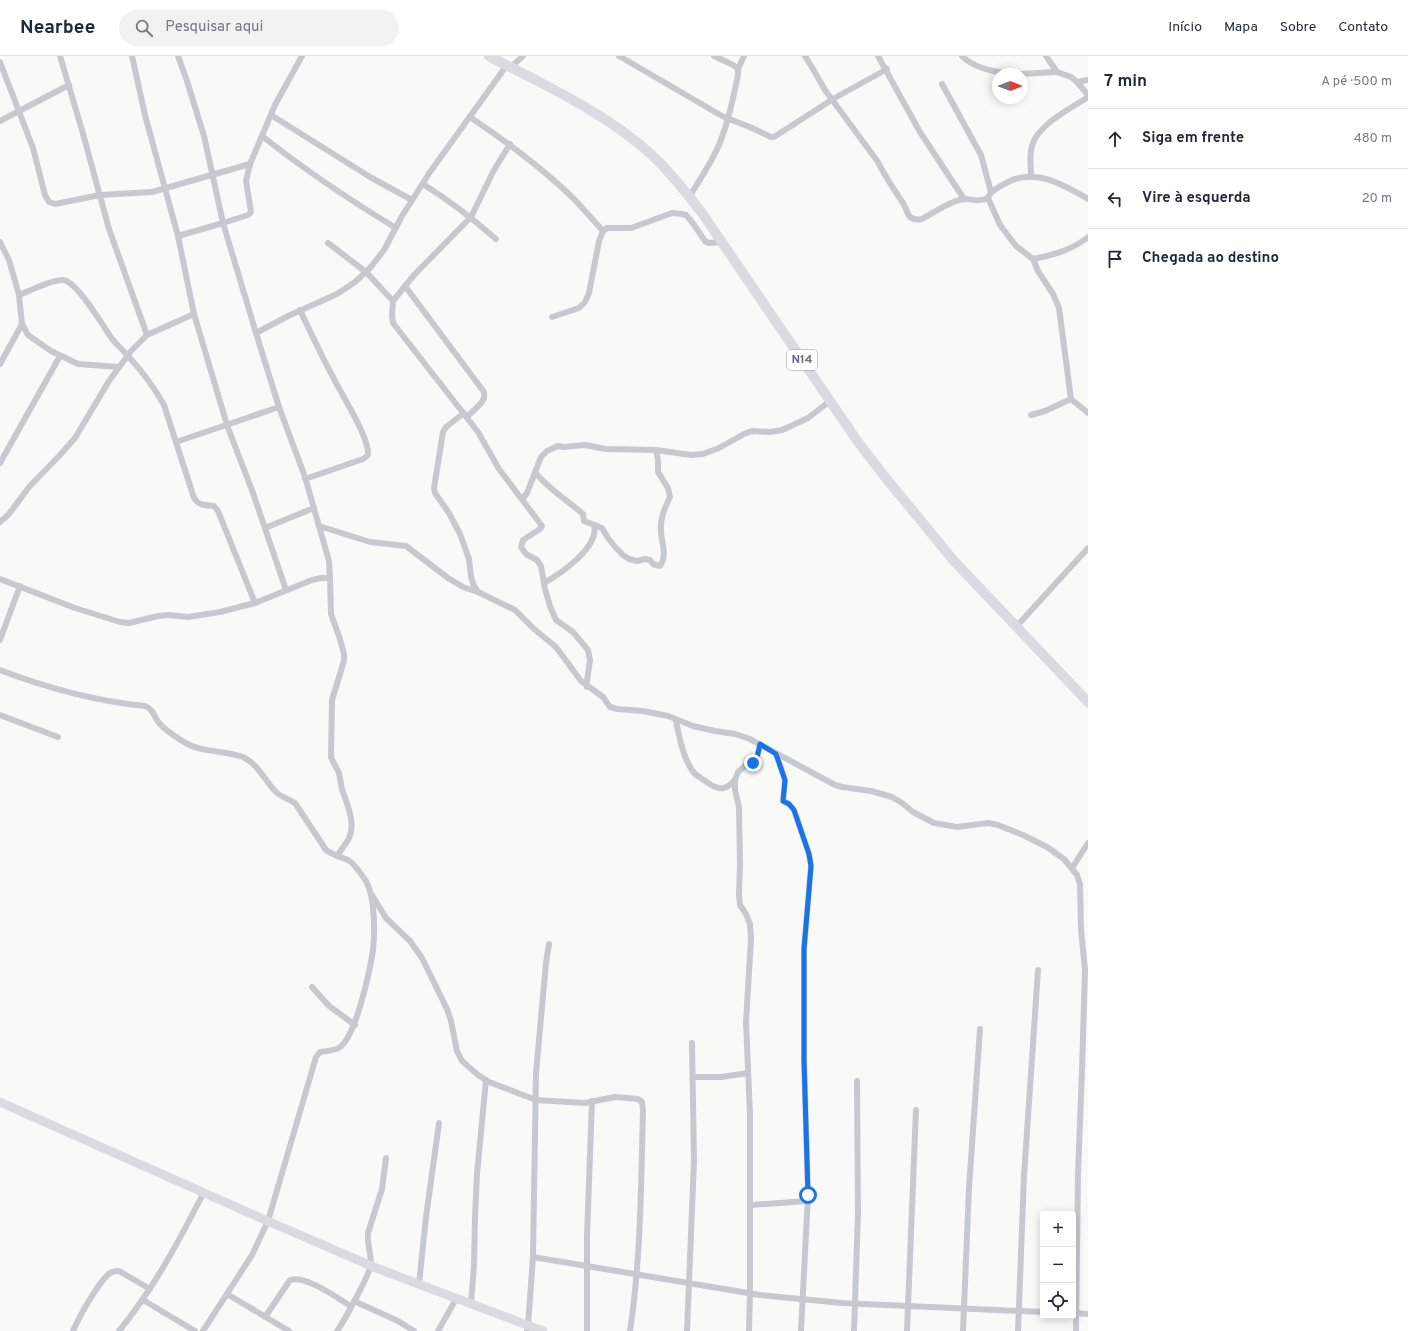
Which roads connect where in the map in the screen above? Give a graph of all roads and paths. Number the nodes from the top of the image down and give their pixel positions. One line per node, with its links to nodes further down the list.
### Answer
1 (60, 56): 24 (street)
2 (132, 56): 38 (street)
3 (178, 56): 35 (street)
4 (302, 56): 28 (street)
5 (489, 56): 15 (main road, N14)
6 (523, 56): 15 (street)
7 (619, 56): 30 (street)
8 (714, 56): 16 (street)
9 (744, 56): 16 (street)
10 (805, 56): 26 (street)
11 (878, 56): 17 (street)
12 (962, 56): 18 (street)
13 (1046, 56): 19 (street)
14 (0, 62): 27 (street)
15 (509, 66): 29 (street); 41 (main road, N14)
16 (738, 69): 30 (street)
17 (887, 69): 26 (street); 42 (street)
18 (992, 70)
19 (1057, 72): 20 (street); 22 (street)
20 (1028, 74)
21 (1088, 80): 22 (street)
22 (1077, 82): 25 (street)
23 (942, 84): 40 (street)
24 (69, 85): 27 (street); 39 (street)
25 (1088, 96): 36 (street)
26 (833, 99): 30 (street); 42 (street)
27 (19, 110): 31 (street); 39 (street)
28 (271, 115): 32 (street); 44 (street)
29 (470, 117): 33 (street); 37 (street)
30 (728, 119): 41 (street)
31 (0, 121)
32 (262, 136): 34 (street); 47 (street)
33 (510, 144): 45 (street); 48 (street)
34 (250, 164): 35 (street); 46 (street)
35 (212, 175): 38 (street); 46 (street)
36 (1030, 177): 40 (street); 43 (street)
37 (423, 184): 44 (street); 45 (street)
38 (165, 189): 39 (street); 49 (street)
39 (100, 195): 65 (street)
40 (990, 195): 42 (street); 55 (street)
41 (689, 197): 53 (main road, N14)
42 (964, 199)
43 (1088, 199)
44 (412, 200): 47 (street)
45 (471, 217): 51 (street); 57 (street)
46 (223, 223): 49 (street); 64 (street)
47 (396, 228): 56 (street)
48 (603, 231): 53 (street); 62 (street)
49 (178, 236): 61 (street)
50 (1088, 237): 55 (street)
51 (496, 239)
52 (0, 242): 58 (street)
53 (722, 242): 71 (main road, N14)
54 (328, 243): 56 (street)
55 (1033, 259): 70 (street)
56 (366, 272): 59 (street); 60 (street)
57 (405, 286): 59 (street); 74 (street)
58 (19, 295): 63 (street); 66 (street)
59 (393, 301): 74 (street)
60 (300, 310): 64 (street); 81 (street)
61 (194, 314): 65 (street); 76 (street)
62 (552, 317)
63 (22, 324): 67 (street); 68 (street)
64 (256, 333): 72 (street)
65 (147, 335): 66 (street)
66 (128, 355): 69 (street); 77 (street)
67 (60, 356): 69 (street); 79 (street)
68 (0, 364)
69 (119, 368): 84 (street)
70 (1071, 399): 73 (street); 75 (street)
71 (830, 401): 78 (street); 96 (main road, N14)
72 (279, 406): 76 (street); 81 (street)
73 (1088, 413)
74 (465, 415): 82 (street); 94 (street)
75 (1031, 415)
76 (227, 425): 77 (street); 87 (street)
77 (176, 442): 95 (street)
78 (656, 450): 80 (street); 85 (street)
79 (0, 464)
80 (535, 472): 82 (street); 85 (street)
81 (305, 480): 83 (street)
82 (522, 499): 91 (street)
83 (314, 508): 86 (street); 87 (street)
84 (0, 522)
85 (594, 525): 91 (street)
86 (319, 526): 89 (street); 94 (street)
87 (264, 528): 93 (street)
88 (1088, 548): 96 (street)
89 (330, 578): 93 (street); 108 (street)
90 (0, 579): 92 (street)
91 (544, 583): 99 (street)
92 (20, 586): 95 (street); 97 (street)
93 (286, 590): 95 (street)
94 (478, 592): 99 (street)
95 (255, 603)
96 (1016, 627): 100 (main road, N14)
97 (0, 640)
98 (0, 670): 108 (street)
99 (587, 687): 102 (street)
100 (1088, 702)
101 (0, 715): 103 (street)
102 (676, 721): 104 (street); 106 (street)
103 (58, 737)
104 (760, 744): 105 (street); 106 (street)
105 (776, 754): 109 (street); 129 (street)
106 (735, 780): 118 (street)
107 (1088, 843): 109 (street)
108 (337, 856): 110 (street)
109 (1072, 868): 113 (street)
110 (370, 893): 115 (street); 120 (street)
111 (549, 944): 122 (street)
112 (1038, 970): 150 (street)
113 (1087, 970): 137 (street)
114 (312, 987): 115 (street)
115 (355, 1025): 131 (street)
116 (980, 1029): 149 (street)
117 (692, 1043): 119 (street)
118 (748, 1073): 119 (street); 130 (street)
119 (693, 1078): 136 (street)
120 (486, 1080): 122 (street); 147 (street)
121 (857, 1080): 145 (street)
122 (536, 1100): 123 (street); 132 (street)
123 (592, 1101): 134 (street); 135 (street)
124 (0, 1102): 128 (main road)
125 (916, 1110): 148 (street)
126 (439, 1123): 138 (street)
127 (386, 1158): 133 (street)
128 (204, 1192): 131 (main road); 139 (street)
129 (807, 1200): 130 (street); 143 (street)
130 (750, 1205): 141 (street)
131 (268, 1221): 133 (main road); 140 (street)
132 (533, 1257): 134 (street); 156 (street)
133 (371, 1266): 138 (main road); 146 (street)
134 (586, 1266): 135 (street); 167 (street)
135 (637, 1274): 136 (street); 168 (street)
136 (689, 1283): 141 (street); 169 (street)
137 (1076, 1283)
138 (419, 1284): 142 (main road)
139 (150, 1289): 144 (street); 158 (street)
140 (227, 1294): 154 (street); 161 (street)
141 (750, 1294): 143 (street); 170 (street)
142 (456, 1299): 147 (main road); 165 (street)
143 (803, 1299): 145 (street); 171 (street)
144 (144, 1300): 159 (street); 160 (street)
145 (856, 1303): 148 (street); 172 (street)
146 (352, 1304): 154 (street); 163 (street); 164 (street)
147 (471, 1304): 156 (main road)
148 (908, 1305): 149 (street); 173 (street)
149 (964, 1308): 150 (street); 174 (street)
150 (1020, 1311): 151 (street); 175 (street)
151 (1040, 1312)
152 (1076, 1313): 153 (street)
153 (1088, 1314)
154 (264, 1317): 157 (street)
155 (1075, 1319): 176 (street)
156 (528, 1328): 166 (main road)
157 (282, 1329): 162 (street)
158 (73, 1331)
159 (119, 1331)
160 (195, 1331)
161 (203, 1331)
162 (289, 1331)
163 (337, 1331)
164 (414, 1331)
165 (438, 1331)
166 (543, 1331)
167 (587, 1331)
168 (630, 1331)
169 (687, 1331)
170 (749, 1331)
171 (801, 1331)
172 (854, 1331)
173 (907, 1331)
174 (963, 1331)
175 (1018, 1331)
176 (1076, 1331)

